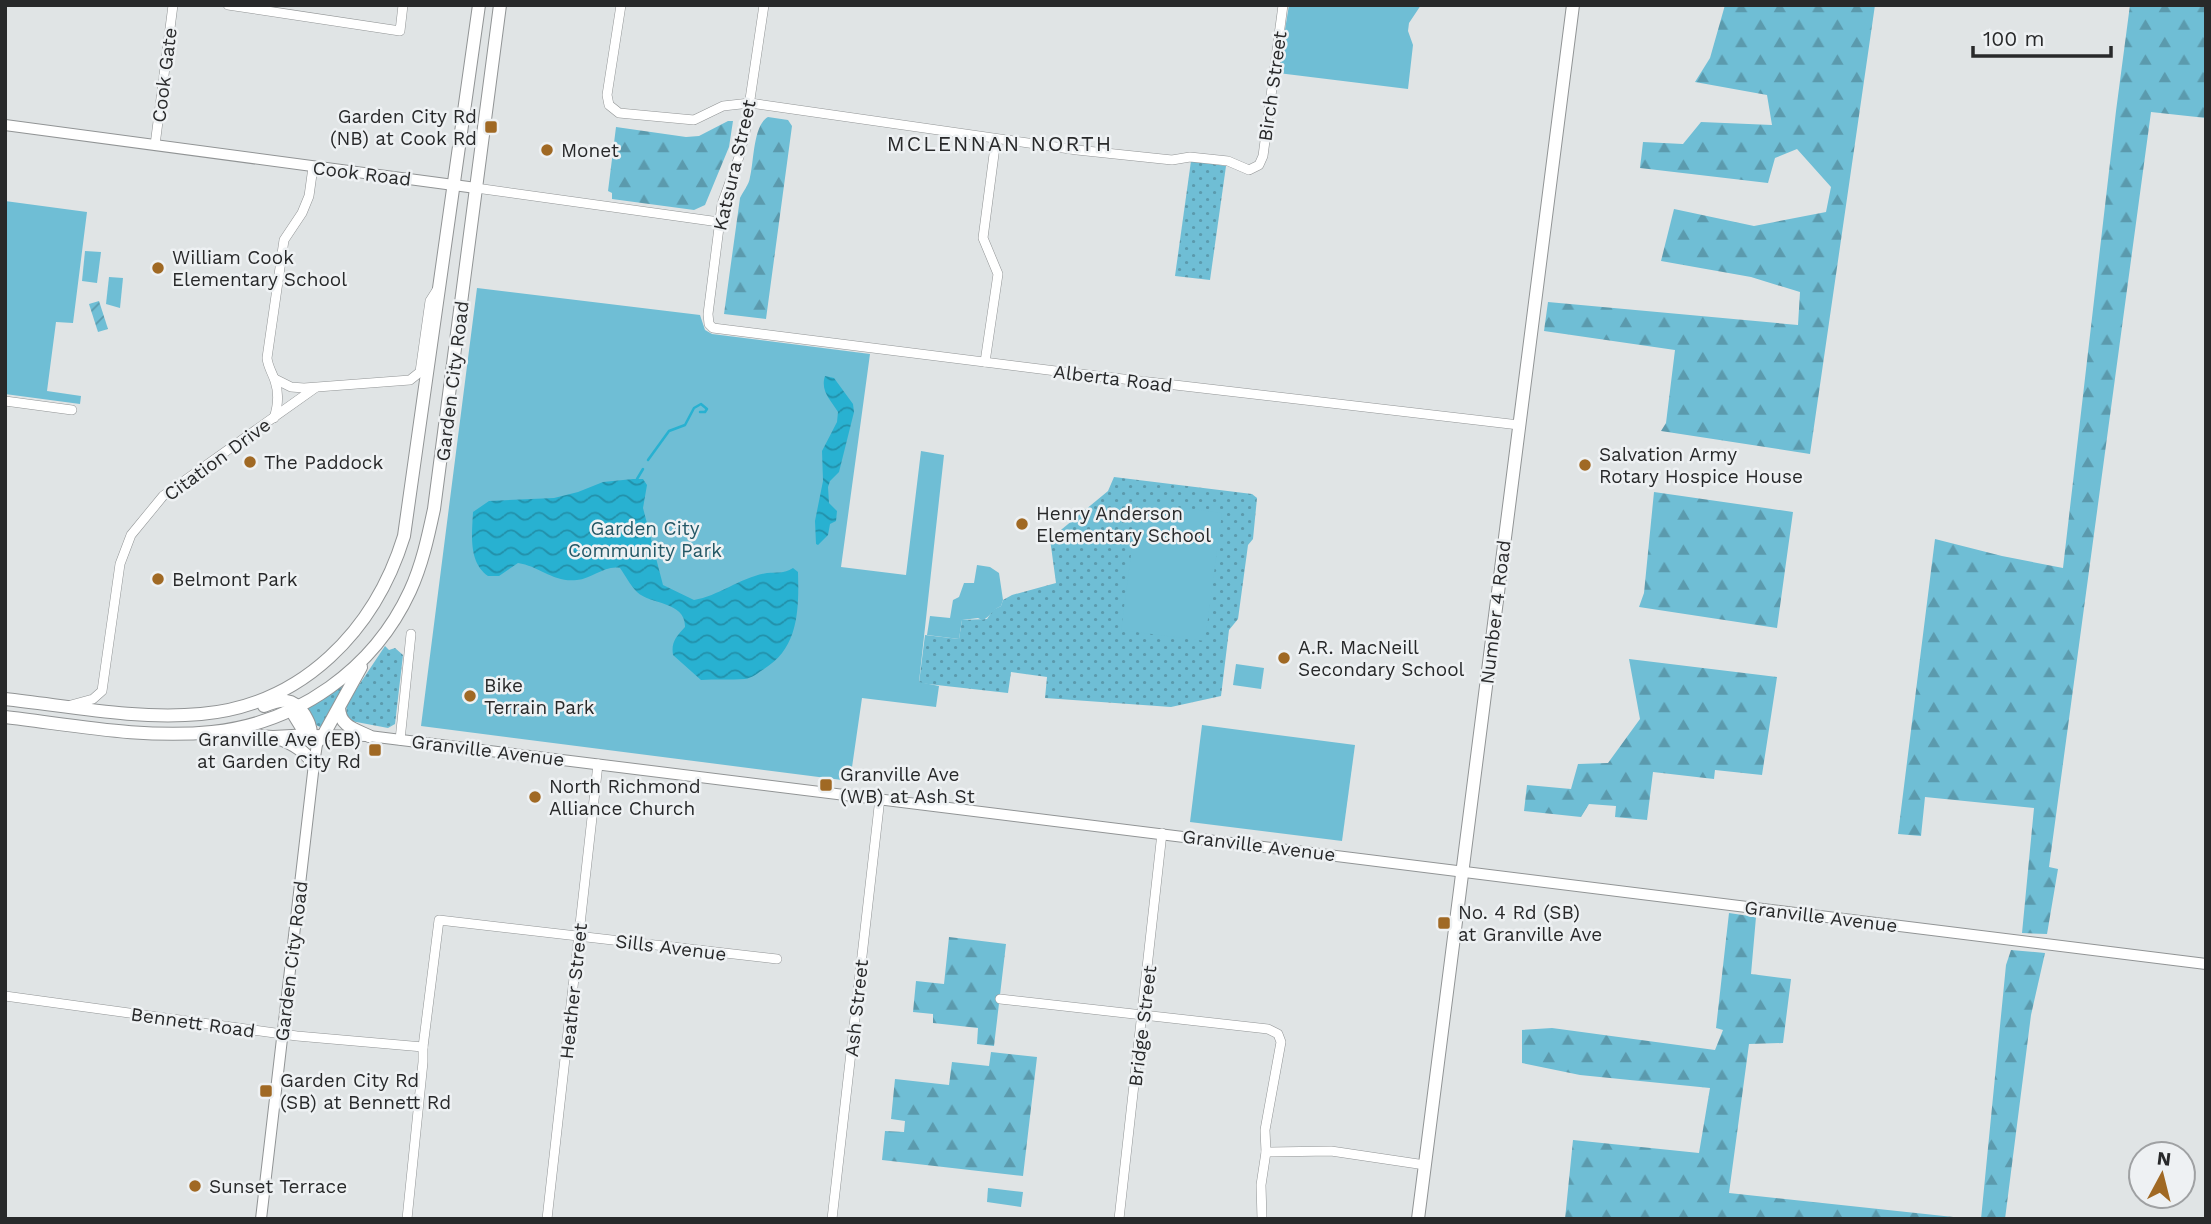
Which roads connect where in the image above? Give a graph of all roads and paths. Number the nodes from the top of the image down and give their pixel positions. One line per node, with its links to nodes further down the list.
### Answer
1 (173, 5): 14 (street, Cook Gate)
2 (228, 5): 10 (street)
3 (403, 5): 10 (street)
4 (479, 5): 16 (main road, Garden City Road)
5 (500, 5): 17 (main road, Garden City Road)
6 (621, 5): 11 (street)
7 (764, 5): 11 (street, Katsura Street)
8 (1283, 5): 13 (street, Birch Street)
9 (1573, 5): 27 (main road, Number 4 Road)
10 (279, 9)
11 (750, 103): 13 (street); 18 (street, Katsura Street)
12 (5, 125): 14 (street, Cook Road)
13 (996, 139): 21 (street)
14 (155, 145): 15 (street, Cook Road)
15 (313, 167): 16 (street, Cook Road); 22 (street)
16 (454, 186): 17 (street, Cook Road); 19 (main road, Garden City Road)
17 (476, 188): 18 (street, Cook Road); 29 (main road, Garden City Road)
18 (719, 222): 20 (street, Katsura Street)
19 (437, 290): 23 (street); 30 (main road, Garden City Road)
20 (709, 324): 21 (street, Alberta Road)
21 (985, 362): 27 (street, Alberta Road)
22 (275, 379): 23 (street); 26 (street)
23 (315, 387): 26 (street, Citation Drive)
24 (5, 401): 25 (street)
25 (72, 410)
26 (274, 418): 32 (street, Citation Drive)
27 (1520, 425): 46 (main road, Number 4 Road)
28 (411, 634): 41 (street)
29 (370, 652): 33 (main road, Garden City Road); 34 (main road)
30 (299, 681): 33 (main road); 35 (main road)
31 (5, 699): 32 (main road)
32 (66, 706): 35 (main road)
33 (294, 706): 35 (main road); 37 (main road); 40 (main road)
34 (339, 708): 38 (main road); 40 (main road)
35 (203, 714)
36 (5, 717): 37 (main road)
37 (212, 732): 39 (main road)
38 (369, 736): 40 (street, Granville Avenue); 41 (street, Granville Avenue)
39 (273, 737): 40 (main road); 42 (main road)
40 (318, 738): 42 (street, Garden City Road)
41 (400, 740): 43 (street, Granville Avenue)
42 (314, 764): 53 (street, Garden City Road)
43 (598, 764): 44 (street, Granville Avenue); 47 (street, Heather Street)
44 (880, 798): 45 (street, Granville Avenue); 60 (street, Ash Street)
45 (1162, 833): 46 (street, Granville Avenue); 52 (street, Bridge Street)
46 (1462, 871): 49 (street, Granville Avenue); 56 (main road, Number 4 Road)
47 (579, 936): 48 (street, Sills Avenue); 54 (street, Sills Avenue); 59 (street, Heather Street)
48 (777, 959)
49 (2206, 964)
50 (5, 996): 53 (street, Bennett Road)
51 (1000, 999): 52 (street)
52 (1143, 1015): 55 (street); 61 (street, Bridge Street)
53 (282, 1034): 54 (street, Bennett Road); 57 (street, Garden City Road)
54 (423, 1047): 58 (street)
55 (1266, 1152): 56 (street); 62 (street)
56 (1425, 1165): 63 (main road, Number 4 Road)
57 (261, 1219)
58 (407, 1219)
59 (547, 1219)
60 (832, 1219)
61 (1119, 1219)
62 (1262, 1219)
63 (1418, 1219)

